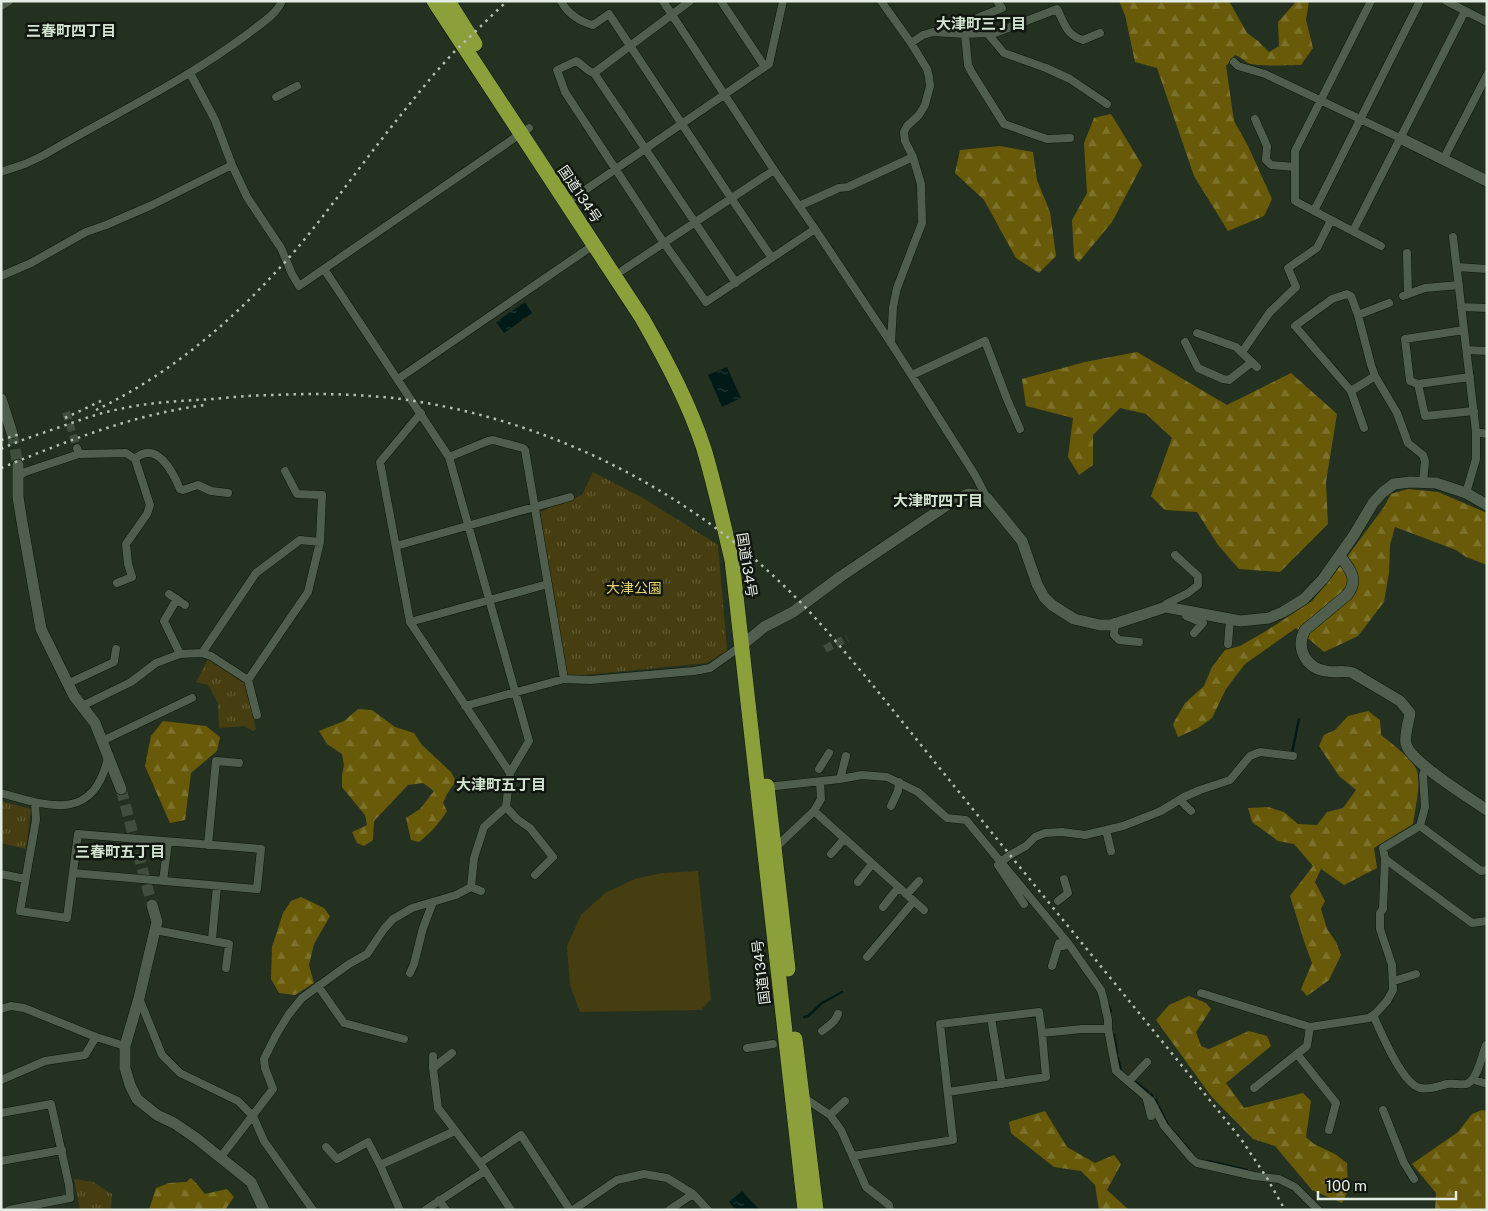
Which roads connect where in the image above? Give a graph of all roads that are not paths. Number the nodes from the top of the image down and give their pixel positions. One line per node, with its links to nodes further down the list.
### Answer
1 (9, 1): 16 (street)
2 (282, 1): 27 (street)
3 (434, 1): 38 (highway, 国道134号)
4 (448, 1): 38 (highway, 国道134号)
5 (561, 1): 24 (street)
6 (663, 1): 18 (street)
7 (690, 1): 18 (street)
8 (721, 1): 26 (street)
9 (783, 1): 26 (street)
10 (881, 1): 23 (street)
11 (997, 1): 20 (street)
12 (1371, 1): 33 (street)
13 (1420, 1): 35 (street)
14 (1446, 1): 17 (street)
15 (1057, 5): 21 (street); 22 (street)
16 (1, 6)
17 (1464, 11): 19 (street); 40 (street)
18 (672, 16): 24 (street); 31 (street)
19 (1487, 22)
20 (961, 33): 22 (street); 23 (street); 39 (street)
21 (1100, 33)
22 (990, 35): 34 (street)
23 (911, 43): 42 (street)
24 (631, 46): 28 (street); 37 (street)
25 (1234, 62): 33 (street)
26 (765, 67): 31 (street)
27 (190, 73): 44 (street); 48 (street)
28 (594, 73): 41 (street); 46 (street)
29 (1487, 75): 43 (street)
30 (297, 86): 32 (street)
31 (725, 95): 37 (street); 47 (street)
32 (276, 97)
33 (1322, 100): 35 (street); 45 (street)
34 (1107, 104)
35 (1360, 119): 40 (street); 53 (street)
36 (1254, 120): 45 (street)
37 (682, 124): 41 (street); 51 (street)
38 (525, 131): 50 (highway, 国道134号); 60 (highway, 国道134号); 65 (street)
39 (1070, 138)
40 (1400, 138): 43 (street); 57 (street)
41 (645, 149): 46 (street); 55 (street)
42 (913, 157): 52 (street); 78 (street)
43 (1444, 160): 49 (street)
44 (232, 165): 65 (street); 68 (street)
45 (1295, 167): 53 (street)
46 (615, 169): 50 (street); 59 (street)
47 (774, 170): 51 (street); 52 (street)
48 (1, 172)
49 (1485, 177)
50 (575, 197): 67 (highway, 国道134号)
51 (731, 198): 55 (street); 63 (street)
52 (799, 206): 56 (street)
53 (1314, 211): 54 (street)
54 (1331, 220): 57 (street); 81 (street)
55 (695, 222): 59 (street); 69 (street)
56 (815, 229): 63 (street); 78 (street)
57 (1352, 231): 61 (street)
58 (1453, 236): 64 (street)
59 (664, 243): 67 (street); 69 (street)
60 (595, 244): 85 (street); 124 (highway, 国道134号)
61 (1381, 246)
62 (1406, 253): 70 (street)
63 (772, 258): 69 (street)
64 (1457, 267): 66 (street); 70 (street)
65 (324, 269): 85 (street)
66 (1487, 269)
67 (623, 270): 124 (highway, 国道134号)
68 (1, 276)
69 (736, 283)
70 (1459, 285): 72 (street)
71 (1389, 303): 74 (street)
72 (1462, 307): 73 (street); 75 (street)
73 (1487, 308)
74 (1358, 315): 83 (street); 87 (street)
75 (1464, 330): 79 (street); 86 (street)
76 (1197, 333): 81 (street)
77 (1185, 342): 81 (street)
78 (891, 343): 82 (street)
79 (1467, 350): 80 (street); 84 (street)
80 (1487, 351)
81 (1242, 352)
82 (912, 375): 92 (street); 104 (street)
83 (1375, 376): 87 (street); 100 (street)
84 (1470, 377): 86 (street); 89 (street)
85 (398, 379): 90 (street)
86 (1418, 384): 89 (street)
87 (1351, 391): 91 (street)
88 (2, 403): 94 (street)
89 (1474, 411): 93 (street)
90 (421, 413): 96 (street); 109 (street)
91 (1364, 428)
92 (1020, 429)
93 (1476, 432): 95 (street); 102 (street)
94 (12, 433)
95 (1487, 434)
96 (449, 457): 106 (street); 107 (street)
97 (135, 459): 98 (street); 101 (street); 112 (street)
98 (18, 471): 132 (street)
99 (285, 471): 108 (street)
100 (1423, 482): 102 (street); 111 (street)
101 (228, 493)
102 (1466, 493): 105 (street)
103 (570, 497): 106 (street)
104 (988, 498): 122 (street); 124 (street)
105 (1487, 505)
106 (535, 508): 107 (street); 113 (street)
107 (469, 526): 109 (street); 116 (street)
108 (320, 542): 128 (street); 130 (street)
109 (396, 546): 121 (street)
110 (1175, 555): 118 (street)
111 (1340, 556): 120 (street); 144 (street)
112 (117, 583)
113 (548, 584): 116 (street); 131 (street)
114 (169, 594): 115 (street)
115 (177, 599): 117 (street); 129 (street)
116 (489, 600): 121 (street); 133 (street)
117 (185, 605)
118 (1166, 607): 119 (street); 122 (street)
119 (1186, 611): 120 (street); 123 (street)
120 (1230, 619): 126 (street)
121 (410, 622): 136 (street)
122 (1115, 622): 125 (street)
123 (1194, 633)
124 (746, 642): 131 (street); 150 (highway, 国道134号); 264 (highway, 国道134号)
125 (1139, 642)
126 (1228, 644)
127 (116, 649): 132 (street)
128 (202, 653): 129 (street); 130 (street)
129 (180, 654): 135 (street)
130 (248, 680): 137 (street)
131 (564, 680): 133 (street)
132 (67, 684): 135 (street)
133 (516, 692): 136 (street); 146 (street)
134 (192, 698): 138 (street)
135 (82, 706): 138 (street)
136 (465, 706): 146 (street)
137 (257, 715)
138 (102, 741): 140 (street)
139 (829, 753): 145 (street)
140 (109, 756): 151 (street); 154 (street)
141 (846, 756): 147 (street)
142 (1293, 756): 153 (street)
143 (238, 762): 164 (street)
144 (1426, 767): 158 (street); 160 (street)
145 (819, 769)
146 (510, 773): 156 (street)
147 (840, 779): 148 (street); 149 (street)
148 (820, 782): 150 (street); 159 (street)
149 (899, 782): 155 (street); 169 (street)
150 (767, 788): 165 (highway, 国道134号)
151 (120, 789)
152 (1, 793): 154 (street)
153 (1180, 800): 157 (street); 161 (street)
154 (35, 803): 176 (street)
155 (891, 806)
156 (506, 807): 174 (street); 181 (street)
157 (1192, 810)
158 (1487, 810)
159 (814, 811): 162 (street); 165 (street)
160 (1420, 826): 168 (street); 171 (street)
161 (1106, 830): 166 (street); 169 (street)
162 (844, 839): 167 (street); 170 (street)
163 (168, 842): 164 (street); 172 (street); 177 (street)
164 (208, 845): 180 (street)
165 (775, 848): 232 (highway, 国道134号)
166 (1111, 851)
167 (830, 854)
168 (1385, 859): 192 (street); 201 (street)
169 (1000, 861): 188 (street); 195 (street)
170 (872, 864): 179 (street); 182 (street)
171 (1487, 870)
172 (73, 873): 176 (street); 177 (street)
173 (1, 874): 176 (street)
174 (535, 875)
175 (1064, 878): 185 (street)
176 (25, 879)
177 (163, 881): 180 (street)
178 (918, 881): 184 (street)
179 (858, 882)
180 (218, 886): 194 (street)
181 (470, 887): 183 (street); 186 (street)
182 (898, 888): 184 (street); 190 (street)
183 (481, 891)
184 (907, 894): 187 (street)
185 (1058, 901)
186 (433, 902): 199 (street); 202 (street)
187 (914, 902): 191 (street); 196 (street)
188 (1024, 904)
189 (152, 905): 193 (street)
190 (883, 907)
191 (924, 910)
192 (1487, 921)
193 (155, 930): 194 (street); 204 (street)
194 (212, 939): 198 (street)
195 (1068, 943): 197 (street); 210 (street)
196 (867, 957)
197 (1052, 966)
198 (226, 968)
199 (410, 973)
200 (1416, 974): 201 (street)
201 (1394, 981): 207 (street)
202 (318, 986): 214 (street); 237 (street)
203 (1201, 993): 209 (street)
204 (139, 998): 217 (street); 237 (street)
205 (1, 1009): 213 (street)
206 (838, 1014): 211 (street)
207 (1373, 1015): 209 (street); 225 (street)
208 (990, 1018): 212 (street); 227 (street); 230 (street)
209 (1310, 1027): 220 (street)
210 (1108, 1029): 212 (street); 226 (street)
211 (822, 1031)
212 (1042, 1033): 227 (street)
213 (96, 1037): 217 (street); 224 (street)
214 (404, 1039)
215 (773, 1044): 218 (street)
216 (1487, 1045): 225 (street)
217 (124, 1046): 244 (street)
218 (748, 1048)
219 (452, 1053): 223 (street)
220 (1297, 1054): 229 (street); 239 (street)
221 (433, 1056): 223 (street)
222 (1147, 1062): 226 (street)
223 (433, 1068): 240 (street)
224 (1, 1080)
225 (1474, 1080): 228 (street)
226 (1129, 1081): 231 (street)
227 (1002, 1084): 230 (street)
228 (1487, 1084)
229 (1254, 1088)
230 (948, 1092): 243 (street)
231 (1146, 1095): 238 (street); 267 (street)
232 (803, 1097): 236 (street); 265 (highway, 国道134号)
233 (846, 1101): 236 (street)
234 (1383, 1110): 249 (street)
235 (1, 1113): 242 (street)
236 (830, 1115): 243 (street)
237 (253, 1116): 244 (street); 256 (street)
238 (1151, 1116)
239 (1329, 1130)
240 (455, 1131): 246 (street); 247 (street)
241 (326, 1147): 247 (street)
242 (62, 1150): 245 (street); 253 (street)
243 (852, 1156): 266 (street)
244 (220, 1158): 255 (street)
245 (1, 1161)
246 (480, 1163): 248 (street); 261 (street)
247 (380, 1165): 257 (street)
248 (485, 1171): 251 (street); 260 (street)
249 (1414, 1179)
250 (693, 1194): 252 (street); 261 (street); 263 (street)
251 (440, 1200): 258 (street); 259 (street)
252 (679, 1207): 262 (street)
253 (30, 1208): 254 (street)
254 (9, 1210)
255 (264, 1210)
256 (313, 1210)
257 (400, 1210)
258 (425, 1210)
259 (446, 1210)
260 (511, 1210)
261 (571, 1210)
262 (669, 1210)
263 (708, 1210)
264 (805, 1210)
265 (816, 1210)
266 (890, 1210)
267 (1318, 1210)

